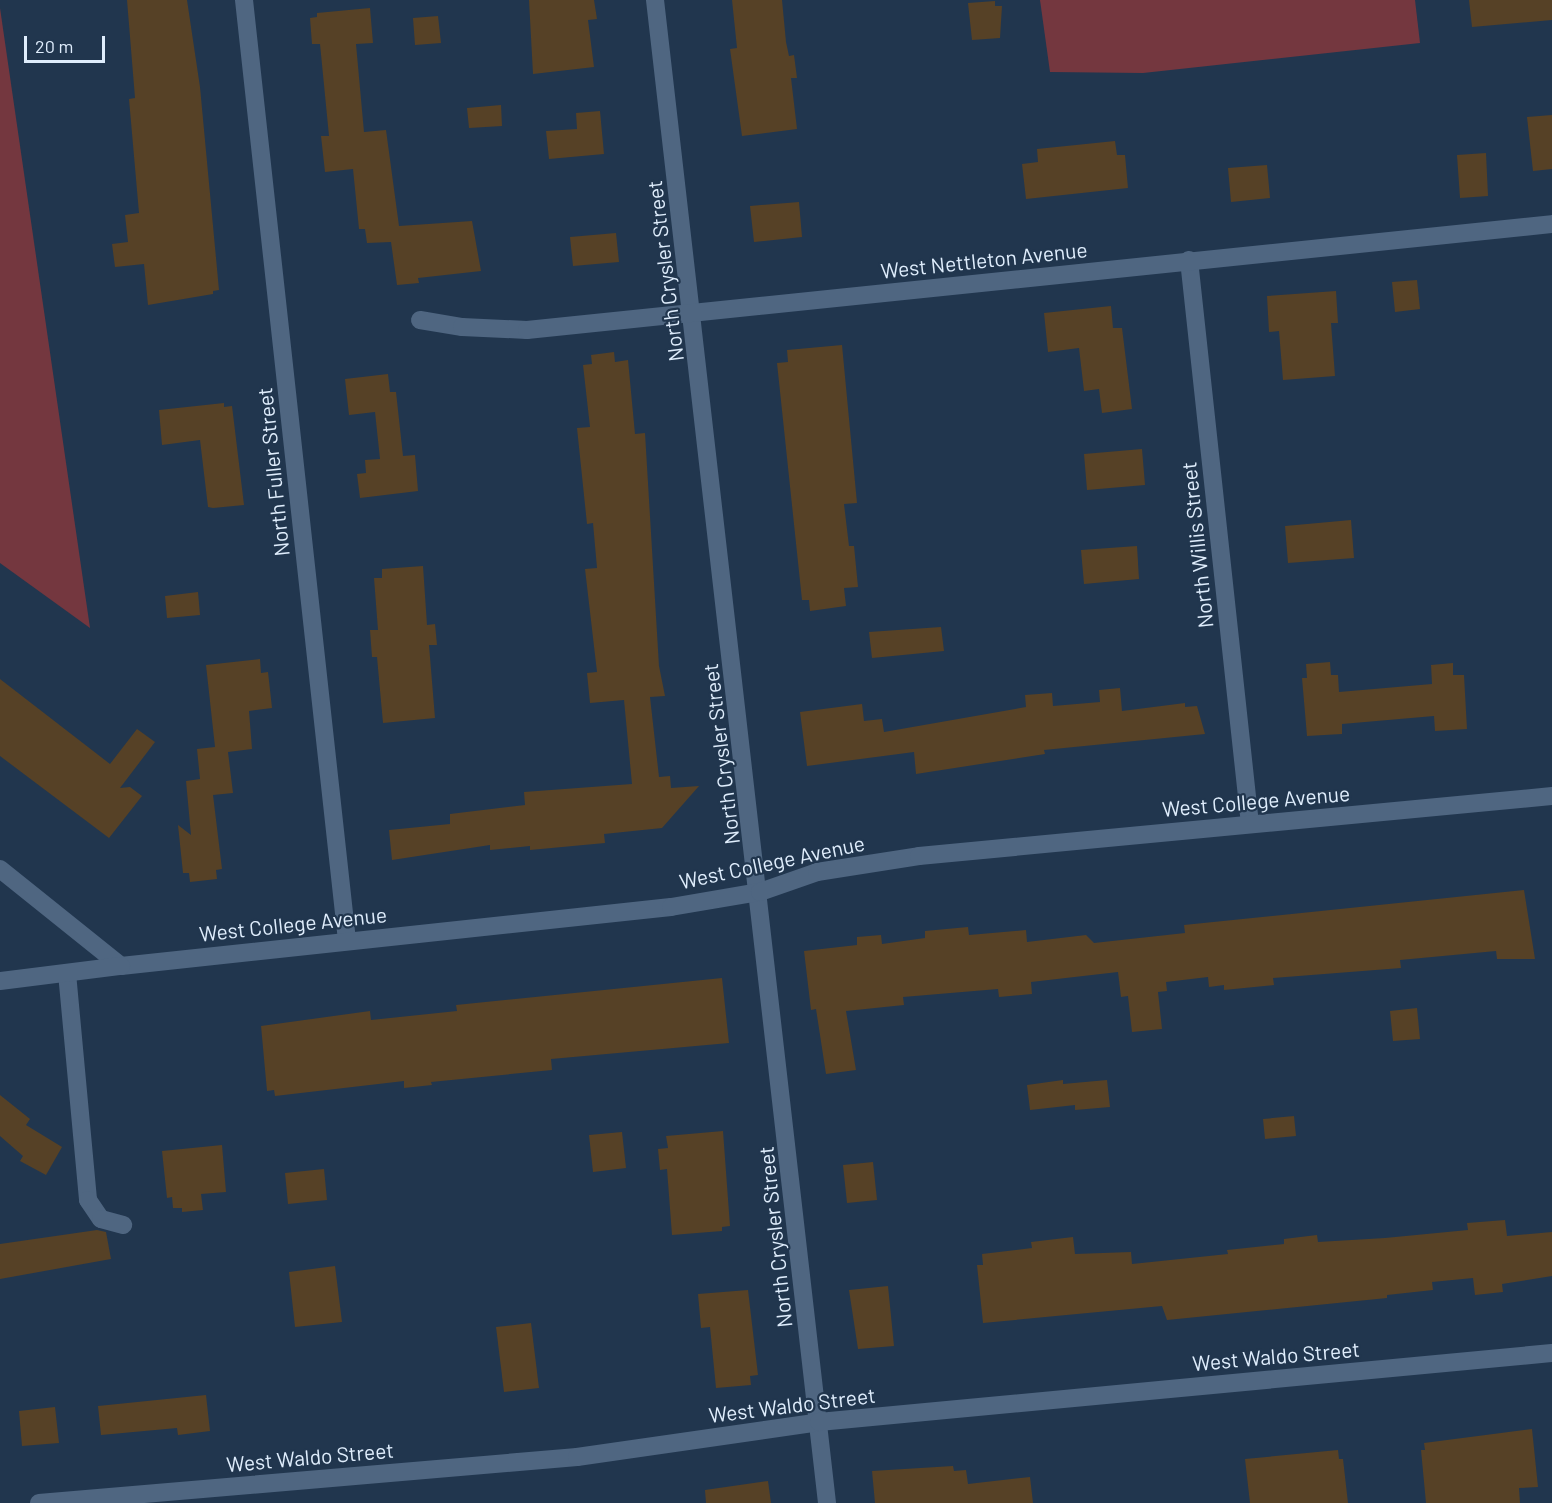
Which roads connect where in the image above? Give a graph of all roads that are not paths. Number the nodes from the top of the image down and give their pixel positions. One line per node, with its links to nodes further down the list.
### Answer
1 (244, 0): 11 (street, North Fuller Street)
2 (655, 0): 5 (street, North Crysler Street)
3 (1552, 224): 4 (street, West Nettleton Avenue)
4 (1189, 260): 5 (street, West Nettleton Avenue); 8 (street, North Willis Street)
5 (693, 314): 6 (street, West Nettleton Avenue); 10 (street, North Crysler Street)
6 (420, 320)
7 (1552, 796): 8 (street, West College Avenue)
8 (1250, 824): 10 (street, West College Avenue)
9 (0, 869): 12 (street)
10 (760, 892): 11 (street, West College Avenue); 17 (street, North Crysler Street)
11 (347, 940): 12 (street, West College Avenue)
12 (121, 966): 13 (street, West College Avenue)
13 (67, 973): 14 (street, West College Avenue); 15 (street)
14 (0, 981)
15 (123, 1225)
16 (1552, 1353): 17 (street, West Waldo Street)
17 (819, 1422): 18 (street, West Waldo Street); 19 (street, North Crysler Street)
18 (39, 1503)
19 (827, 1503)

